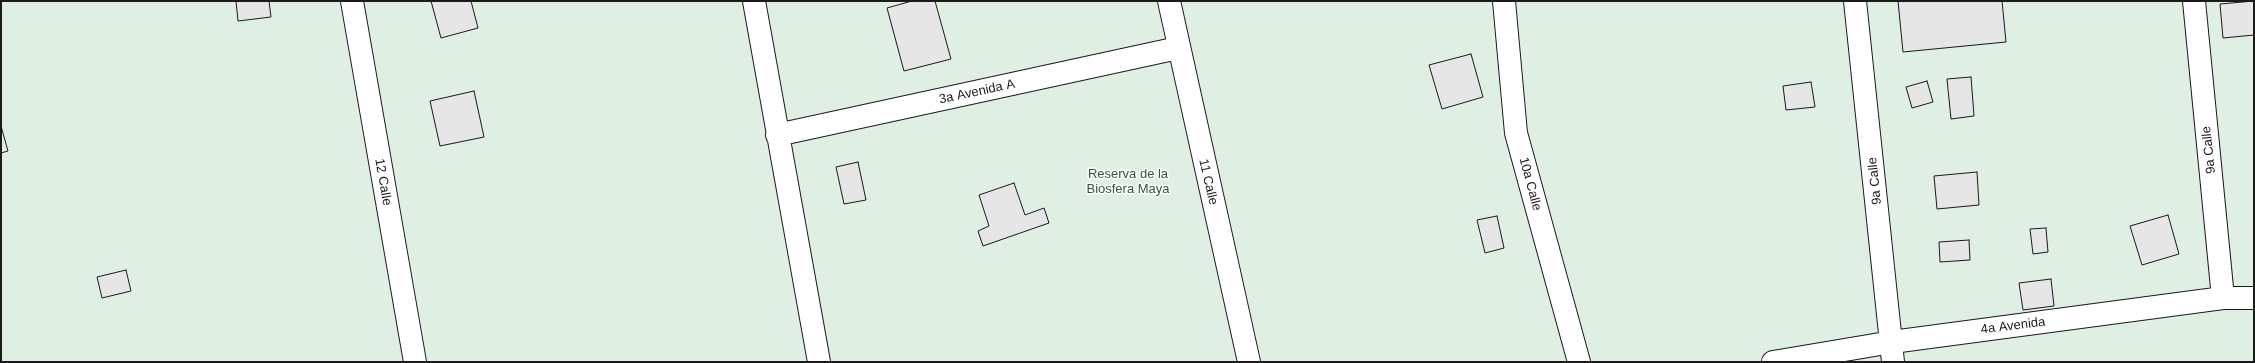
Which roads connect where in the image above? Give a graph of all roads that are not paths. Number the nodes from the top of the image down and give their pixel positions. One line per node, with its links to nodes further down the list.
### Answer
1 (352, 1): 12 (street, 12 Calle)
2 (754, 1): 8 (street)
3 (1169, 1): 7 (street, 11 Calle)
4 (1504, 1): 15 (street, 10a Calle)
5 (1855, 1): 11 (street, 9a Calle)
6 (2194, 1): 9 (street, 9a Calle)
7 (1178, 48): 8 (street, 3a Avenida A); 14 (street, 11 Calle)
8 (776, 135): 13 (street)
9 (2223, 298): 10 (street, 4a Avenida); 11 (street, 4a Avenida)
10 (2254, 298)
11 (1893, 352): 16 (street, 4a Avenida)
12 (415, 362)
13 (819, 362)
14 (1249, 362)
15 (1579, 362)
16 (1772, 362)

